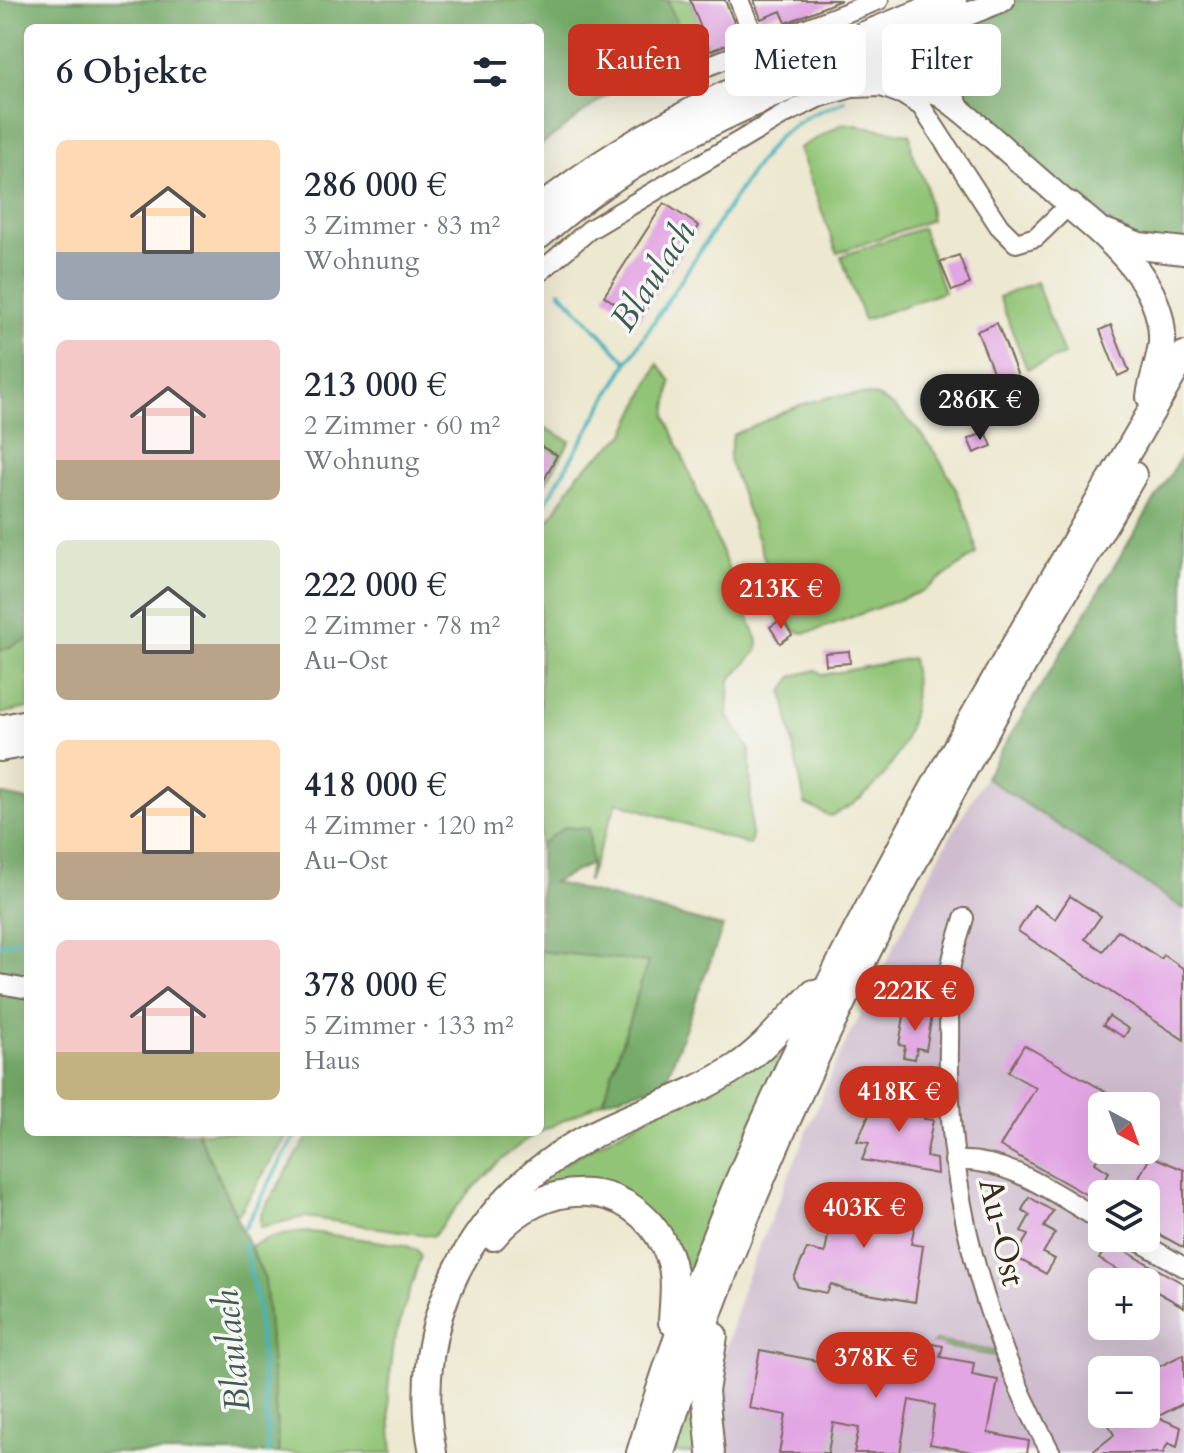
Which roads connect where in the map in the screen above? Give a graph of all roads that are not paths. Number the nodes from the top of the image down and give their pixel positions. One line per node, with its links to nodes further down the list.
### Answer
1 (739, 0): 6 (street)
2 (879, 0): 7 (street)
3 (967, 0): 5 (main road)
4 (1003, 0): 5 (main road)
5 (954, 10): 8 (main road); 11 (main road); 13 (highway)
6 (749, 24)
7 (820, 24)
8 (866, 52)
9 (866, 69): 11 (main road)
10 (770, 96): 15 (highway)
11 (956, 104): 12 (main road)
12 (1069, 205): 14 (highway); 17 (street)
13 (544, 206)
14 (1098, 229): 16 (highway); 20 (highway)
15 (544, 232)
16 (1184, 251)
17 (544, 269)
18 (1184, 355): 20 (highway)
19 (1184, 389): 33 (highway)
20 (1148, 417): 26 (highway)
21 (24, 724): 22 (highway)
22 (0, 729)
23 (24, 744): 24 (highway)
24 (0, 748)
25 (964, 918): 29 (street, Au-Ost)
26 (831, 976): 34 (highway); 35 (highway)
27 (0, 984): 28 (street)
28 (24, 988)
29 (954, 1161): 30 (street); 40 (street, Au-Ost)
30 (1088, 1213)
31 (1158, 1252): 32 (street)
32 (1184, 1267)
33 (713, 1300): 38 (highway); 39 (highway)
34 (672, 1352): 36 (highway); 37 (highway)
35 (433, 1453)
36 (448, 1453)
37 (640, 1453)
38 (662, 1453)
39 (711, 1453)
40 (1051, 1453)

